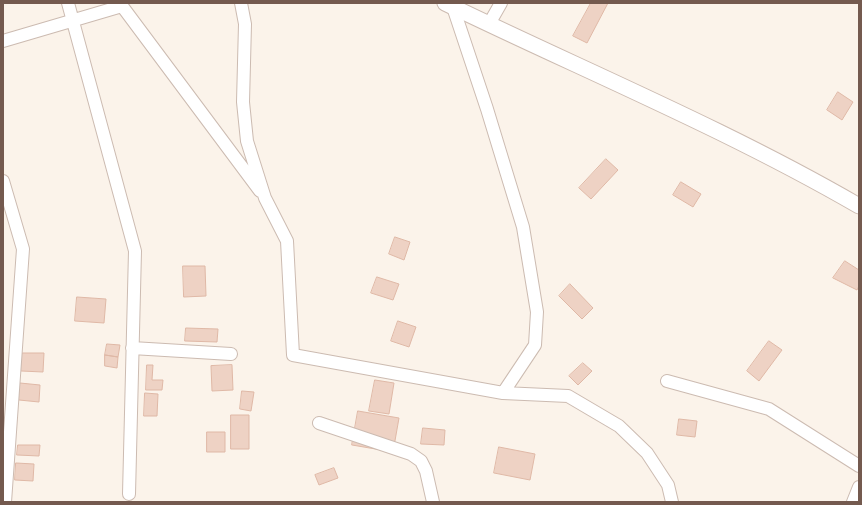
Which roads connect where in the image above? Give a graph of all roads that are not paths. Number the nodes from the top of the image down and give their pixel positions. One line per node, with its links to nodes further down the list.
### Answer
1 (68, 3): 5 (street)
2 (241, 3): 9 (street)
3 (501, 3): 6 (street)
4 (449, 5): 6 (street); 14 (street)
5 (74, 21): 7 (street); 9 (street); 11 (street)
6 (489, 24): 10 (street)
7 (3, 41)
8 (3, 181): 19 (street)
9 (265, 198): 14 (street)
10 (859, 206)
11 (132, 348): 12 (street); 18 (street)
12 (231, 354)
13 (667, 381): 16 (street)
14 (503, 393): 21 (street)
15 (319, 423): 20 (street)
16 (859, 466)
17 (859, 487): 22 (street)
18 (128, 494)
19 (5, 502)
20 (433, 502)
21 (672, 502)
22 (853, 502)

